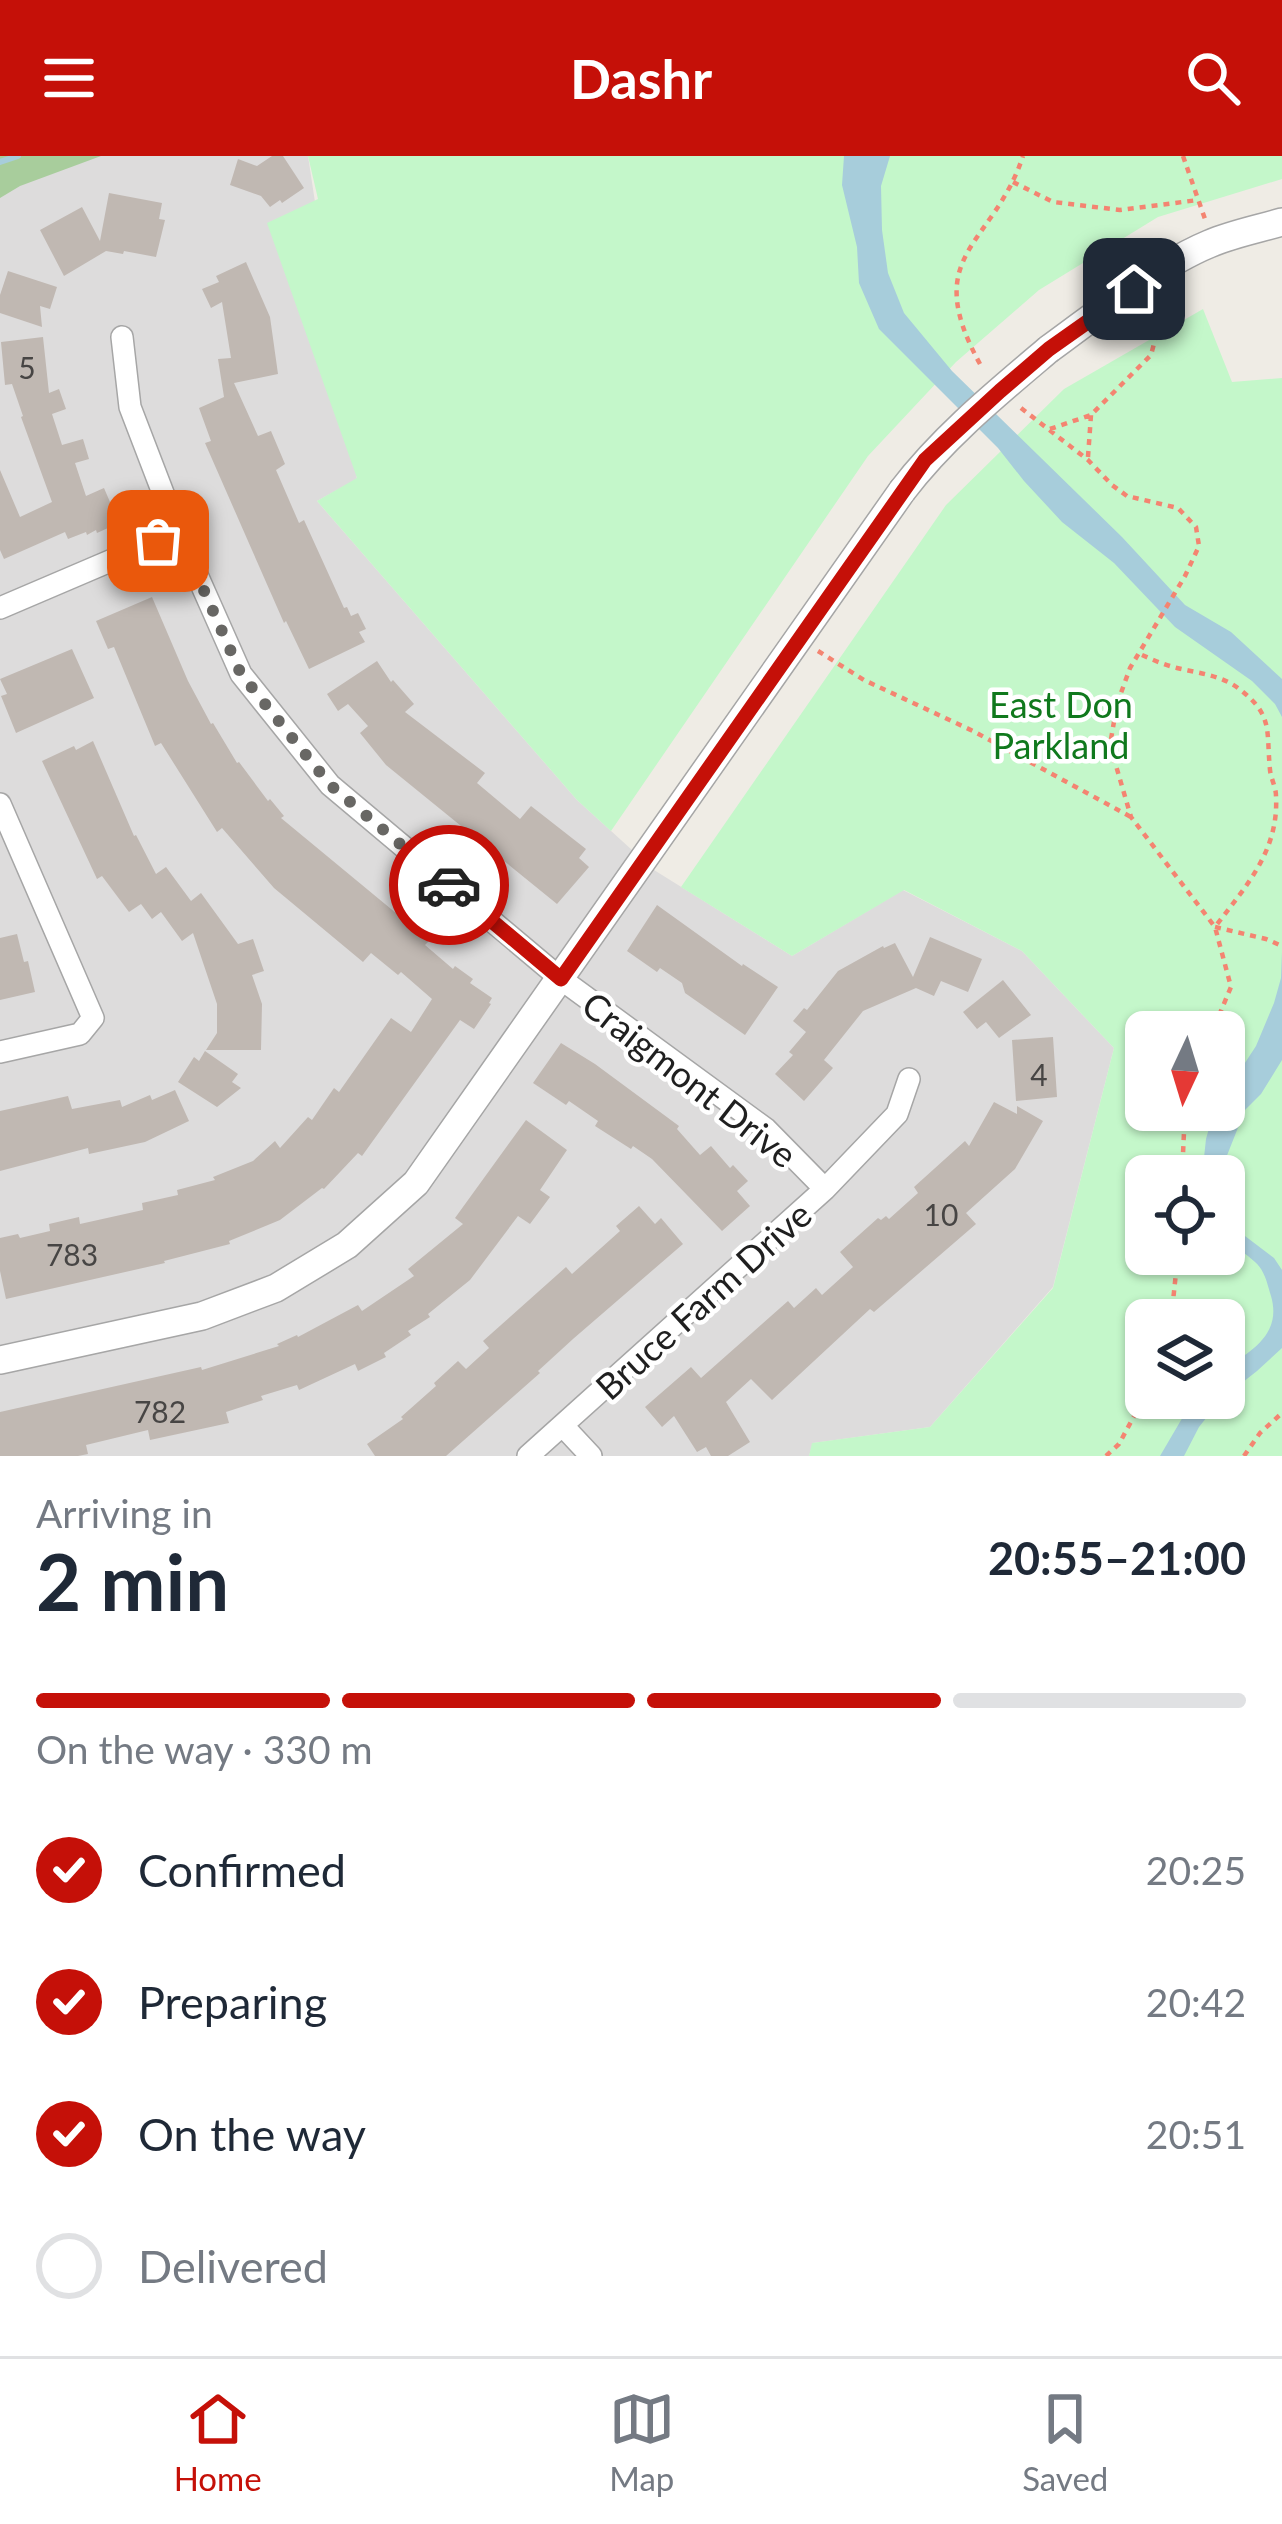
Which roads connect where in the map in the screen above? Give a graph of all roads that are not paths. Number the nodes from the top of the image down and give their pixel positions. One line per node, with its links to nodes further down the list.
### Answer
1 (1282, 222): 6 (street, bridge)
2 (122, 337): 3 (street, Craigmont Drive)
3 (178, 532): 4 (street); 6 (street, Craigmont Drive)
4 (0, 608)
5 (0, 804): 7 (street)
6 (561, 979): 9 (street, Craigmont Drive); 10 (street)
7 (0, 1052)
8 (909, 1079): 9 (street, Bruce Farm Drive)
9 (825, 1190): 11 (street, Bruce Farm Drive)
10 (0, 1360)
11 (562, 1426): 12 (street, Bruce Farm Drive); 13 (street)
12 (528, 1456)
13 (591, 1456)

